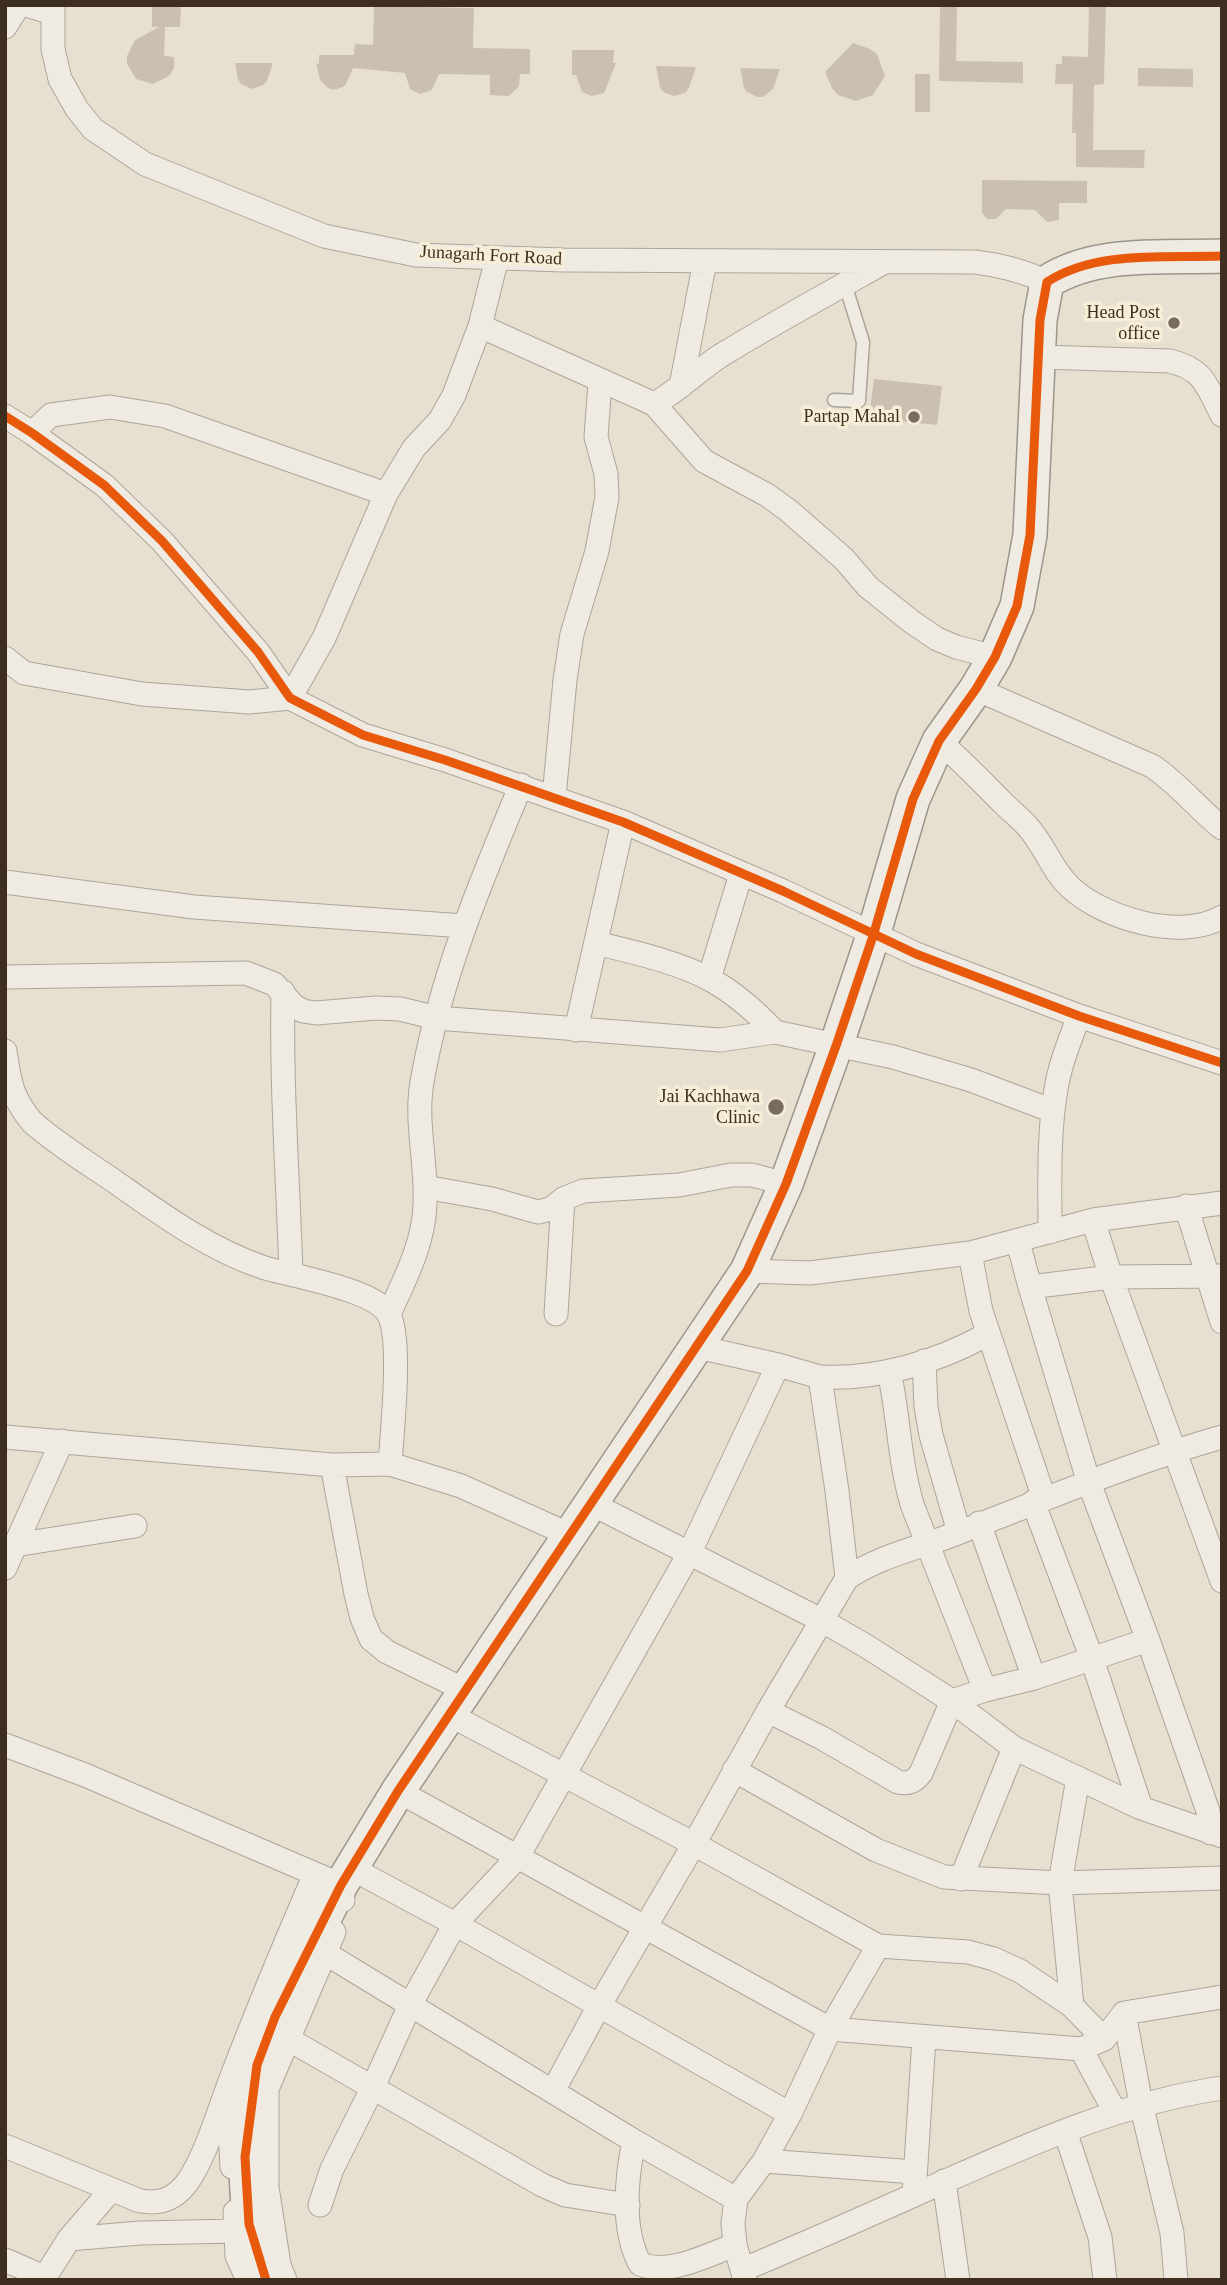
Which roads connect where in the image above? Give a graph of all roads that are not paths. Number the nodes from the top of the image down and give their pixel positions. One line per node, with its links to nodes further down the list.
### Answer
1 (19, 5): 4 (street)
2 (26, 5): 3 (street)
3 (53, 9): 6 (street, Junagarh Fort Road)
4 (5, 27)
5 (1222, 256): 9 (street)
6 (497, 258): 7 (street, Junagarh Fort Road); 11 (street)
7 (705, 261): 8 (street, Junagarh Fort Road); 14 (street)
8 (883, 262): 9 (street, Junagarh Fort Road); 10 (street)
9 (1047, 282): 12 (street)
10 (845, 284): 14 (street); 15 (lane)
11 (480, 326): 13 (street); 20 (street)
12 (1039, 357): 17 (street); 21 (street)
13 (600, 382): 16 (street); 27 (street)
14 (681, 386): 16 (street)
15 (834, 400)
16 (654, 404): 21 (street)
17 (1222, 415)
18 (5, 416): 19 (street)
19 (32, 433): 20 (street); 24 (street)
20 (386, 494): 24 (street)
21 (995, 657): 23 (street)
22 (5, 658): 24 (street)
23 (976, 689): 25 (street); 29 (street)
24 (290, 698): 26 (street)
25 (939, 741): 32 (street); 34 (street)
26 (521, 785): 27 (street); 33 (street)
27 (554, 797): 28 (street)
28 (623, 822): 30 (street); 35 (street)
29 (1222, 828)
30 (741, 874): 34 (street); 37 (street)
31 (5, 882): 33 (street)
32 (1222, 917)
33 (464, 926): 40 (street)
34 (873, 936): 39 (street); 43 (street)
35 (596, 943): 37 (street); 41 (street)
36 (5, 977): 38 (street)
37 (709, 979): 42 (street)
38 (283, 992): 40 (street); 57 (street)
39 (1079, 1016): 45 (street); 46 (street)
40 (437, 1018): 41 (street); 48 (street)
41 (576, 1030): 42 (street)
42 (775, 1032): 43 (street)
43 (837, 1043): 46 (street); 47 (street)
44 (5, 1051): 57 (street)
45 (1222, 1063)
46 (1053, 1111): 53 (street)
47 (786, 1184): 49 (street); 56 (street)
48 (425, 1187): 49 (street); 61 (street)
49 (563, 1199): 62 (street)
50 (1222, 1203): 51 (street)
51 (1186, 1206): 52 (street); 58 (street)
52 (1093, 1220): 53 (street); 59 (street)
53 (1050, 1232): 54 (street)
54 (1018, 1242): 55 (street); 60 (street)
55 (970, 1253): 56 (street); 64 (street)
56 (747, 1271): 65 (street)
57 (291, 1274): 61 (street)
58 (1214, 1276): 59 (street); 63 (street)
59 (1111, 1277): 60 (street); 73 (street)
60 (1030, 1287): 76 (street)
61 (389, 1314): 74 (street)
62 (556, 1314)
63 (1222, 1322)
64 (988, 1334): 66 (street); 77 (street)
65 (698, 1347): 67 (street); 78 (street)
66 (924, 1361): 68 (street); 80 (street)
67 (778, 1365): 69 (street); 84 (street)
68 (889, 1371): 69 (street); 82 (street)
69 (820, 1377): 86 (street)
70 (5, 1437): 72 (street)
71 (1222, 1437): 73 (street)
72 (62, 1441): 75 (street); 83 (street)
73 (1175, 1450): 76 (street); 87 (street)
74 (390, 1464): 75 (street); 81 (street)
75 (332, 1465): 94 (street)
76 (1087, 1480): 77 (street); 89 (street)
77 (1039, 1500): 80 (street); 90 (street)
78 (590, 1503): 81 (street); 84 (street)
79 (135, 1525): 83 (street)
80 (969, 1528): 82 (street); 91 (street)
81 (570, 1535): 94 (street)
82 (929, 1544): 86 (street); 92 (street)
83 (15, 1545): 85 (street)
84 (690, 1552): 88 (street); 99 (street)
85 (5, 1568)
86 (847, 1578): 88 (street)
87 (1222, 1581)
88 (821, 1620): 93 (street); 95 (street)
89 (1148, 1640): 90 (street); 103 (street)
90 (1092, 1659): 91 (street); 102 (street)
91 (1034, 1678): 92 (street)
92 (985, 1690): 93 (street)
93 (952, 1701): 95 (street); 97 (street)
94 (457, 1702): 99 (street); 101 (street)
95 (768, 1710): 98 (street)
96 (5, 1745): 109 (street)
97 (1014, 1748): 100 (street); 107 (street)
98 (734, 1770): 104 (street); 107 (street)
99 (564, 1776): 104 (street); 105 (street)
100 (1078, 1778): 102 (street); 108 (street)
101 (398, 1791): 105 (street); 109 (street)
102 (1141, 1808): 103 (street)
103 (1216, 1834)
104 (694, 1844): 111 (street); 112 (street)
105 (517, 1858): 110 (street); 111 (street)
106 (1222, 1878): 108 (street)
107 (961, 1879): 108 (street)
108 (1060, 1883): 117 (street)
109 (334, 1885): 110 (street); 113 (street); 124 (street); 149 (street)
110 (456, 1924): 115 (street); 116 (street)
111 (645, 1929): 116 (street); 119 (street)
112 (878, 1946): 117 (street); 119 (street)
113 (325, 1954): 115 (street); 121 (street)
114 (1222, 1997): 118 (street)
115 (410, 2005): 125 (street); 127 (street)
116 (599, 2006): 127 (street); 130 (street)
117 (1072, 2006): 122 (street)
118 (1124, 2013): 122 (street); 128 (street)
119 (830, 2029): 120 (street); 130 (street)
120 (924, 2038): 123 (street); 135 (street)
121 (288, 2039): 125 (street); 150 (street)
122 (1104, 2039): 123 (street)
123 (1081, 2049): 129 (street)
124 (228, 2086): 137 (street); 142 (street)
125 (373, 2087): 140 (street); 141 (street)
126 (1222, 2088): 128 (street)
127 (553, 2091): 132 (street)
128 (1141, 2104): 129 (street); 153 (street)
129 (1115, 2112): 131 (street)
130 (790, 2114): 134 (street)
131 (1065, 2131): 136 (street); 152 (street)
132 (634, 2141): 139 (street); 140 (street)
133 (5, 2146): 137 (street)
134 (764, 2161): 135 (street); 139 (street)
135 (915, 2172): 138 (street)
136 (944, 2181): 138 (street); 151 (street)
137 (111, 2190): 143 (street)
138 (914, 2195): 146 (street)
139 (736, 2199): 144 (street)
140 (628, 2205): 144 (street)
141 (320, 2206)
142 (236, 2231): 143 (street); 148 (street)
143 (69, 2239): 147 (street)
144 (735, 2245): 146 (street)
145 (5, 2260): 147 (street)
146 (743, 2275)
147 (44, 2279)
148 (248, 2280)
149 (266, 2280)
150 (285, 2280)
151 (958, 2280)
152 (1105, 2280)
153 (1176, 2280)

